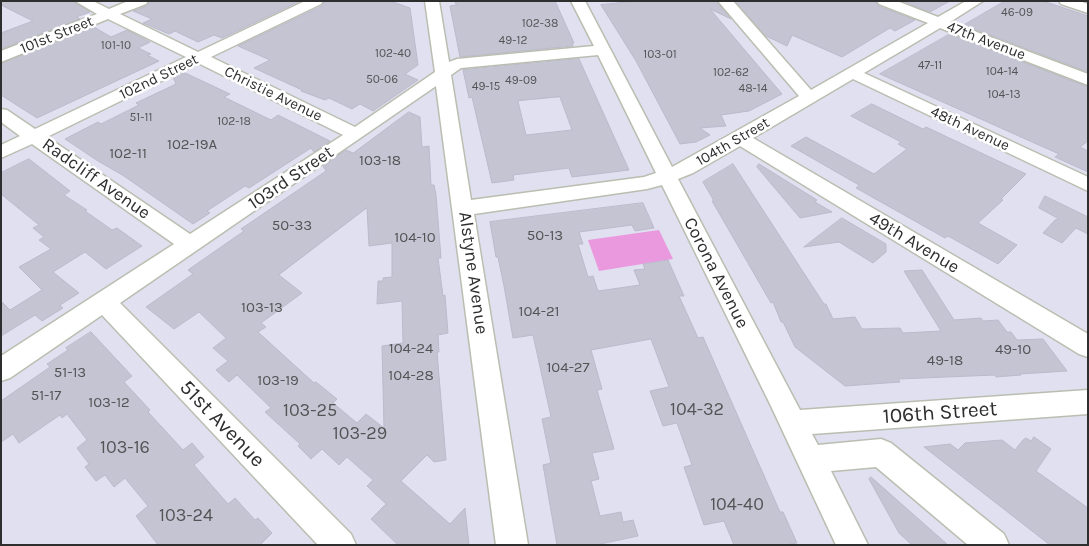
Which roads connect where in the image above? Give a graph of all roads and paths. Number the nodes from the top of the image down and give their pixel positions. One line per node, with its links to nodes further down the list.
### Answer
1 (82, 1): 11 (street, Christie Avenue)
2 (141, 1): 11 (street, 101st Street)
3 (316, 1): 15 (street, 102nd Street)
4 (432, 1): 17 (street, Alstyne Avenue)
5 (578, 1): 13 (street, Corona Avenue)
6 (725, 1): 19 (street)
7 (884, 1): 12 (street, 47th Avenue)
8 (976, 1): 12 (street, 104th Street)
9 (1066, 1): 10 (street)
10 (1088, 8)
11 (108, 14): 14 (street, 101st Street); 15 (street, Christie Avenue)
12 (939, 23): 16 (street, 104th Street); 18 (street, 47th Avenue)
13 (603, 50): 17 (street, 103rd Street); 25 (street, Corona Avenue)
14 (1, 58)
15 (198, 58): 21 (street, Christie Avenue); 22 (street, 102nd Street)
16 (852, 73): 19 (street, 104th Street); 26 (street, 48th Avenue)
17 (443, 75): 21 (street, 103rd Street); 27 (street, Alstyne Avenue)
18 (1088, 80)
19 (808, 98): 23 (street, 104th Street)
20 (1, 114): 22 (street, Radcliff Avenue)
21 (356, 134): 28 (street, 103rd Street)
22 (34, 136): 24 (street, 102nd Street); 28 (street, Radcliff Avenue)
23 (740, 138): 25 (street, 104th Street); 30 (street, 49th Avenue)
24 (1, 152)
25 (667, 176): 27 (street, 104th Street); 33 (street, Corona Avenue)
26 (1088, 185)
27 (464, 208): 36 (street, Alstyne Avenue)
28 (190, 245): 29 (street, 103rd Street)
29 (105, 303): 31 (street, 103rd Street); 35 (street, 51st Avenue)
30 (1088, 347)
31 (1, 370)
32 (1088, 402): 33 (street, 106th Street)
33 (792, 423): 34 (street, Corona Avenue)
34 (810, 459): 37 (street, Corona Avenue); 38 (street)
35 (340, 545)
36 (512, 545)
37 (852, 545)
38 (993, 545)

